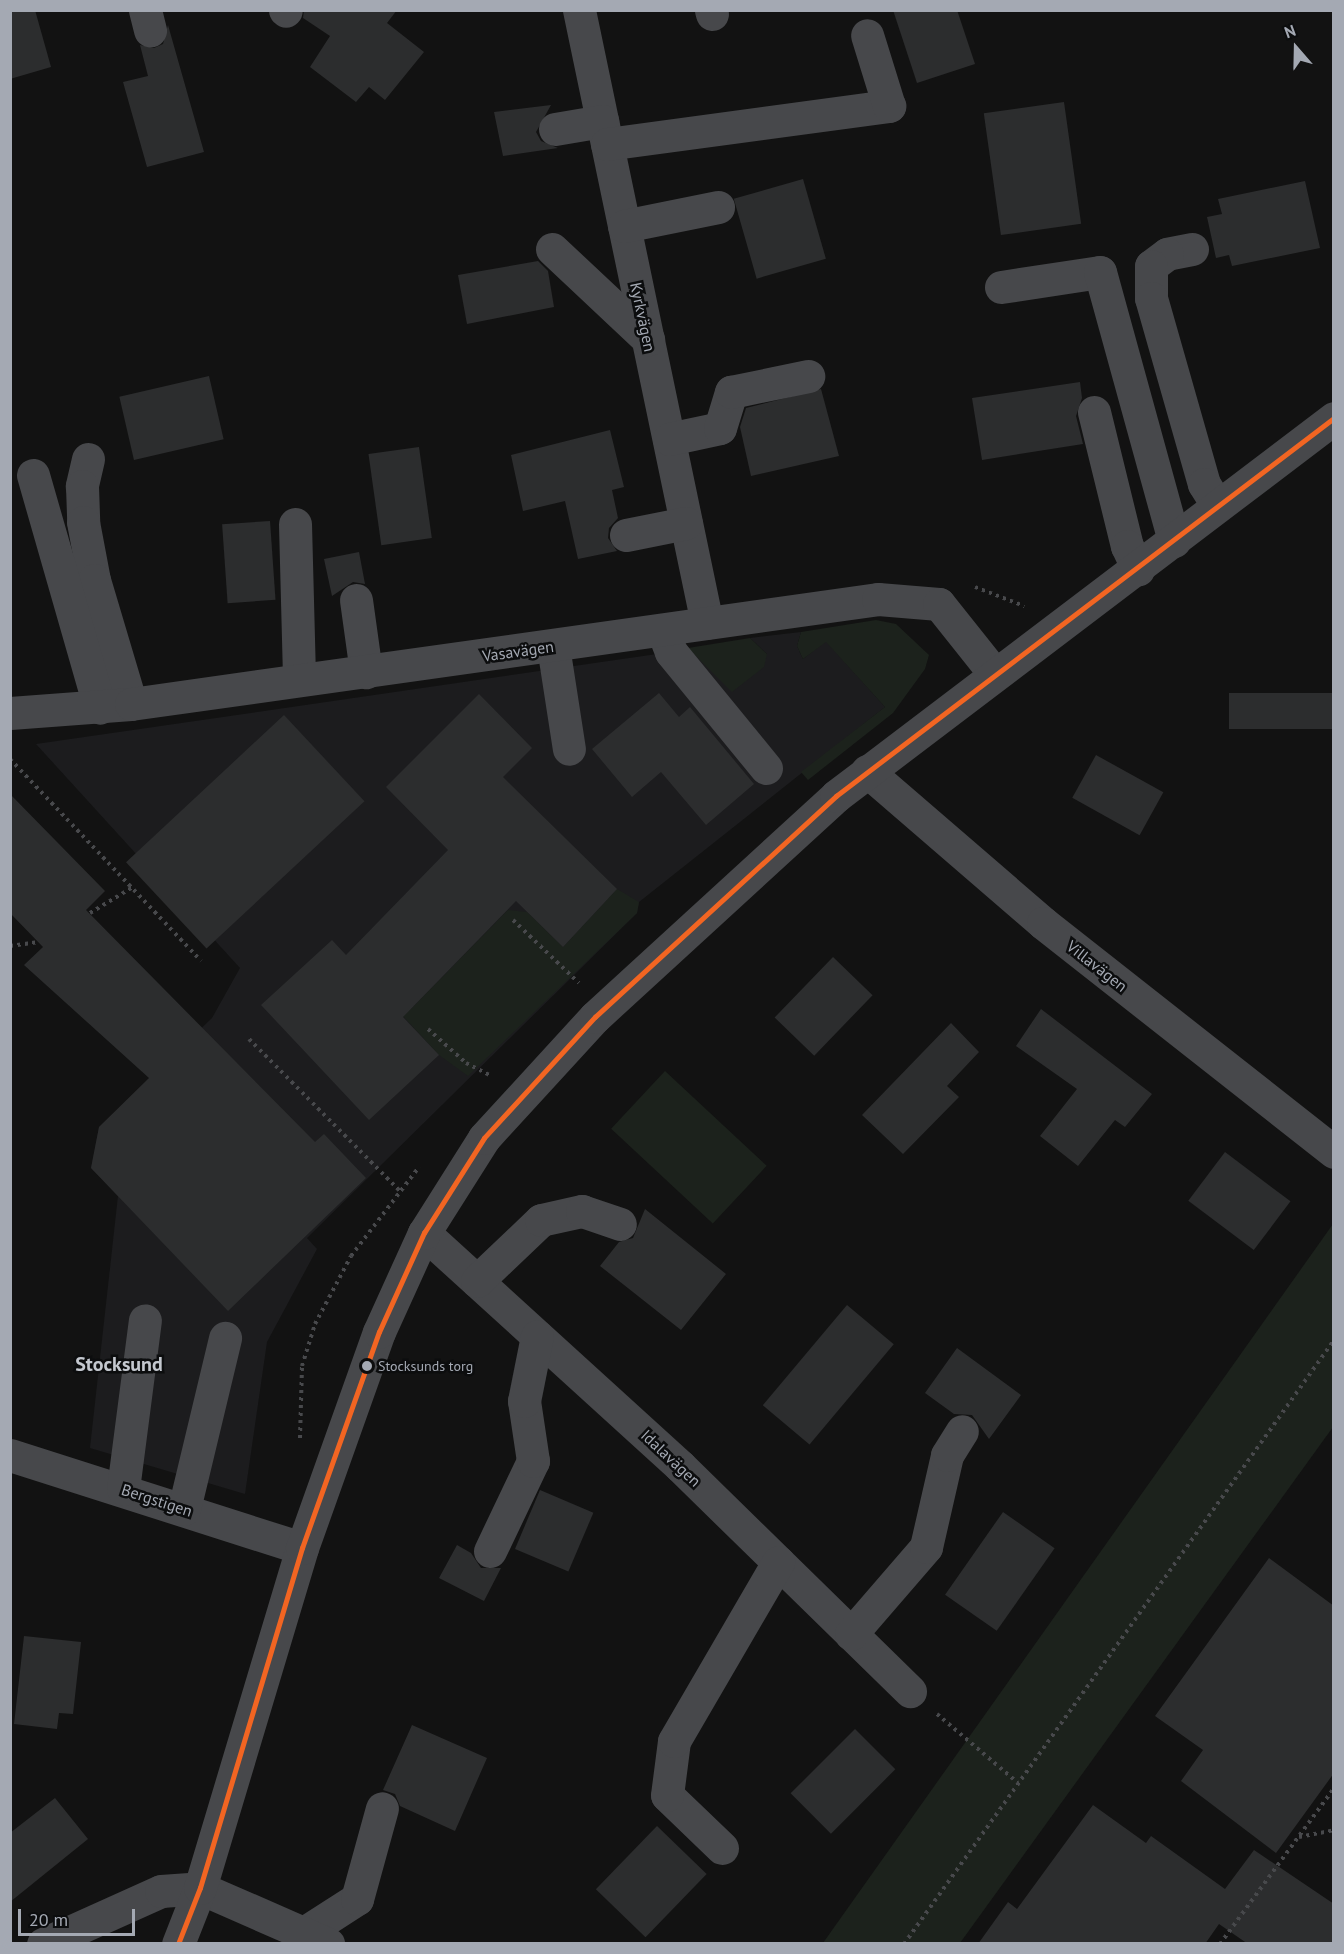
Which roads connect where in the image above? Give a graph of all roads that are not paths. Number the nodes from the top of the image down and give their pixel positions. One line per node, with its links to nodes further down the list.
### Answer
1 (579, 10): 4 (street, Kyrkvägen)
2 (867, 35): 4 (street)
3 (555, 129): 4 (street)
4 (604, 133): 6 (street, Kyrkvägen)
5 (718, 207): 6 (street)
6 (624, 226): 10 (street, Kyrkvägen)
7 (552, 249): 10 (street)
8 (1192, 249): 17 (street)
9 (1001, 287): 21 (street)
10 (648, 339): 14 (street, Kyrkvägen)
11 (808, 376): 14 (street)
12 (1094, 412): 22 (street)
13 (1334, 418): 17 (street)
14 (669, 439): 18 (street, Kyrkvägen)
15 (88, 459): 30 (street)
16 (33, 475): 30 (street)
17 (1216, 505): 21 (street)
18 (686, 523): 20 (street); 24 (street, Kyrkvägen)
19 (295, 524): 29 (street)
20 (626, 535)
21 (1174, 541): 22 (street)
22 (1138, 570): 28 (street)
23 (356, 600): 27 (street)
24 (707, 622): 25 (street, Vasavägen); 28 (street, Vasavägen)
25 (663, 631): 26 (street, Vasavägen); 33 (street)
26 (553, 646): 27 (street, Vasavägen); 32 (street)
27 (366, 672): 29 (street, Vasavägen)
28 (993, 672): 34 (street)
29 (299, 678): 30 (street, Vasavägen)
30 (115, 706): 31 (street, Vasavägen)
31 (10, 713)
32 (569, 749)
33 (766, 768)
34 (867, 771): 35 (street, Villavägen); 37 (street)
35 (1334, 1152)
36 (620, 1224): 38 (street)
37 (424, 1233): 38 (street, Idalavägen); 46 (street)
38 (477, 1281): 40 (street, Idalavägen)
39 (146, 1320): 44 (street)
40 (537, 1336): 47 (street); 48 (street, Idalavägen)
41 (225, 1338): 45 (street)
42 (962, 1431): 49 (street)
43 (10, 1455): 44 (street, Bergstigen)
44 (118, 1487): 45 (street, Bergstigen)
45 (184, 1509): 46 (street, Bergstigen)
46 (302, 1548): 53 (street)
47 (490, 1551)
48 (778, 1563): 49 (street, Idalavägen); 52 (street)
49 (851, 1634): 50 (street, Idalavägen)
50 (910, 1691)
51 (382, 1808): 54 (street)
52 (722, 1848)
53 (200, 1888): 54 (street); 55 (street); 56 (street)
54 (316, 1938)
55 (43, 1944)
56 (178, 1944)

